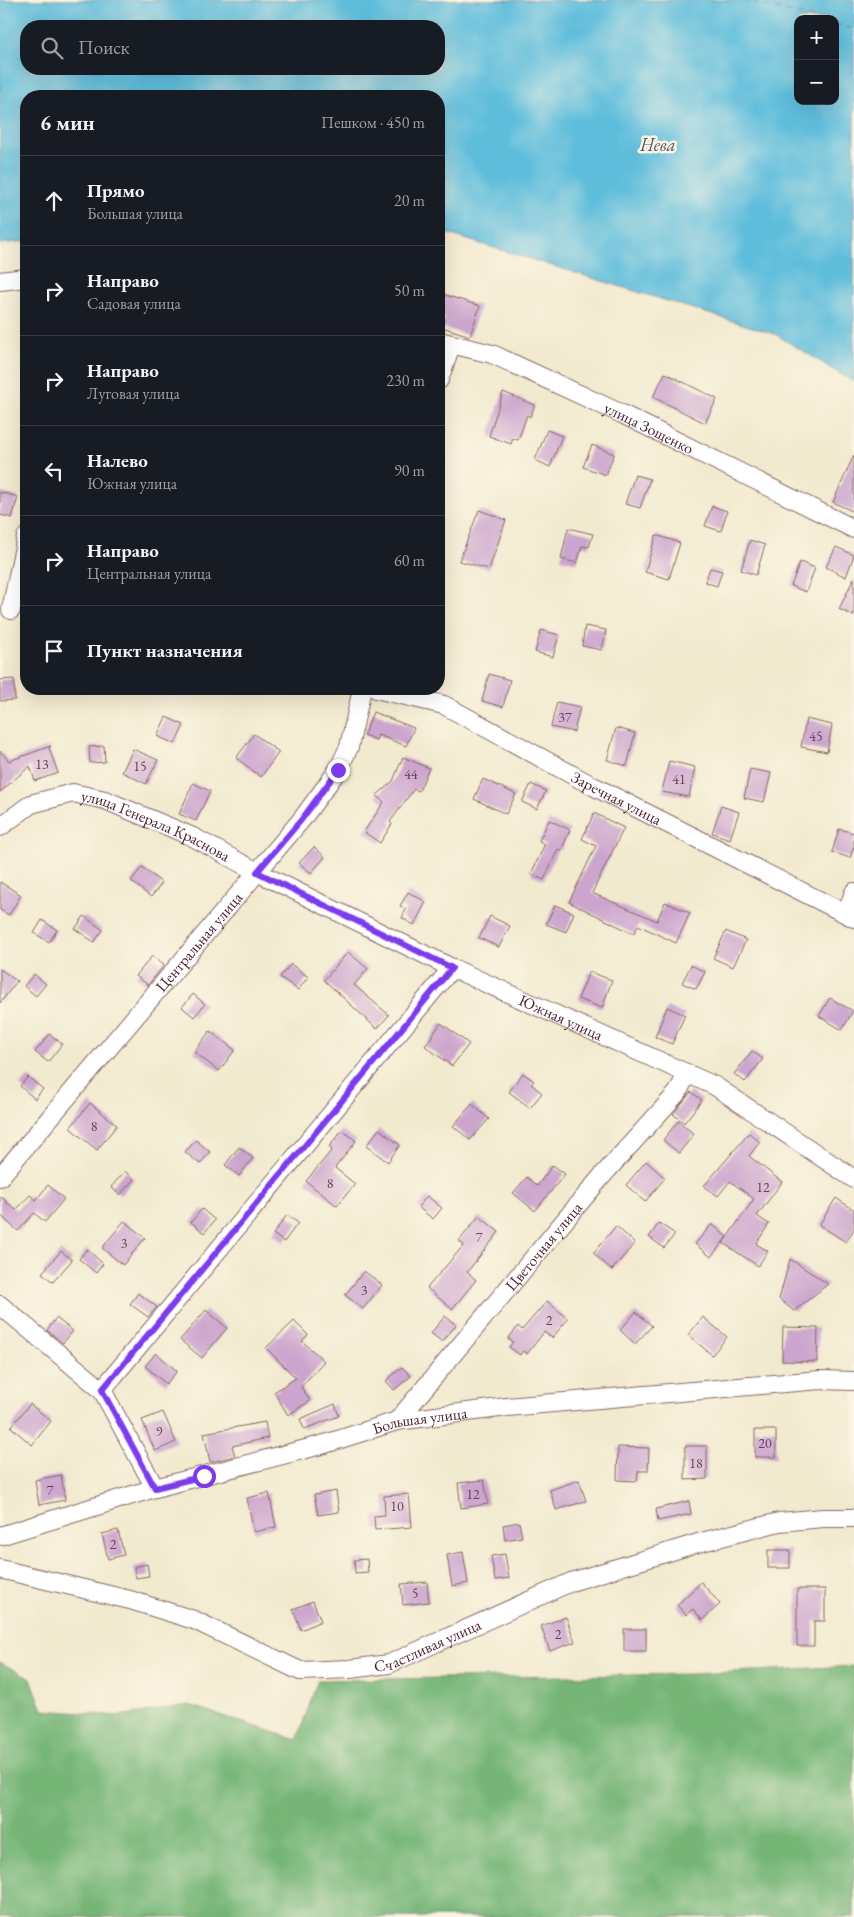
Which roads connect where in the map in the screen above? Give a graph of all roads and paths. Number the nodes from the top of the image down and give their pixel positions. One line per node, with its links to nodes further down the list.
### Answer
1 (20, 279): 2 (street)
2 (0, 281)
3 (445, 343): 4 (street, улица Зощенко)
4 (854, 529)
5 (20, 571): 6 (street)
6 (13, 611)
7 (361, 695): 10 (street, Центральная улица)
8 (402, 695): 12 (street, Заречная улица)
9 (0, 827): 10 (street, улица Генерала Краснова)
10 (257, 872): 13 (street, Южная улица); 15 (street, Центральная улица)
11 (854, 892): 12 (street)
12 (850, 916)
13 (452, 968): 14 (street, Южная улица); 19 (street)
14 (687, 1073): 16 (street, Южная улица); 20 (street, Цветочная улица)
15 (0, 1177)
16 (854, 1179)
17 (0, 1305): 19 (street)
18 (854, 1381): 20 (street, Большая улица)
19 (102, 1390): 21 (street)
20 (397, 1421): 21 (street, Большая улица)
21 (155, 1488): 23 (street, Большая улица)
22 (854, 1518): 24 (street, Счастливая улица)
23 (0, 1536)
24 (0, 1569)

